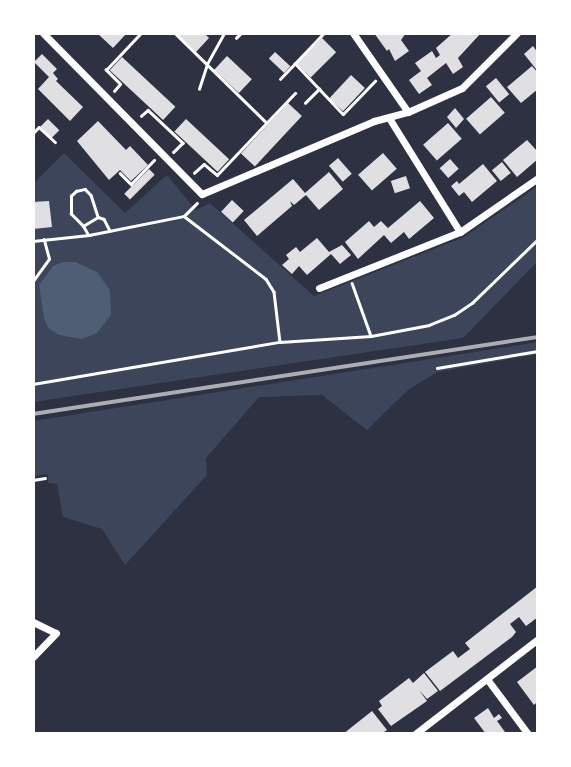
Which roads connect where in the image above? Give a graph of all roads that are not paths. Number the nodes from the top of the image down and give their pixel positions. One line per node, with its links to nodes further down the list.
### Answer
1 (43, 33): 5 (street)
2 (353, 33): 4 (street)
3 (517, 33): 4 (street)
4 (408, 112): 5 (street)
5 (389, 118): 7 (street)
6 (538, 178): 7 (street)
7 (460, 232): 8 (street)
8 (319, 288)
9 (33, 622): 11 (street)
10 (538, 639): 12 (street)
11 (33, 657)
12 (488, 679): 13 (street); 14 (street)
13 (415, 734)
14 (528, 734)

